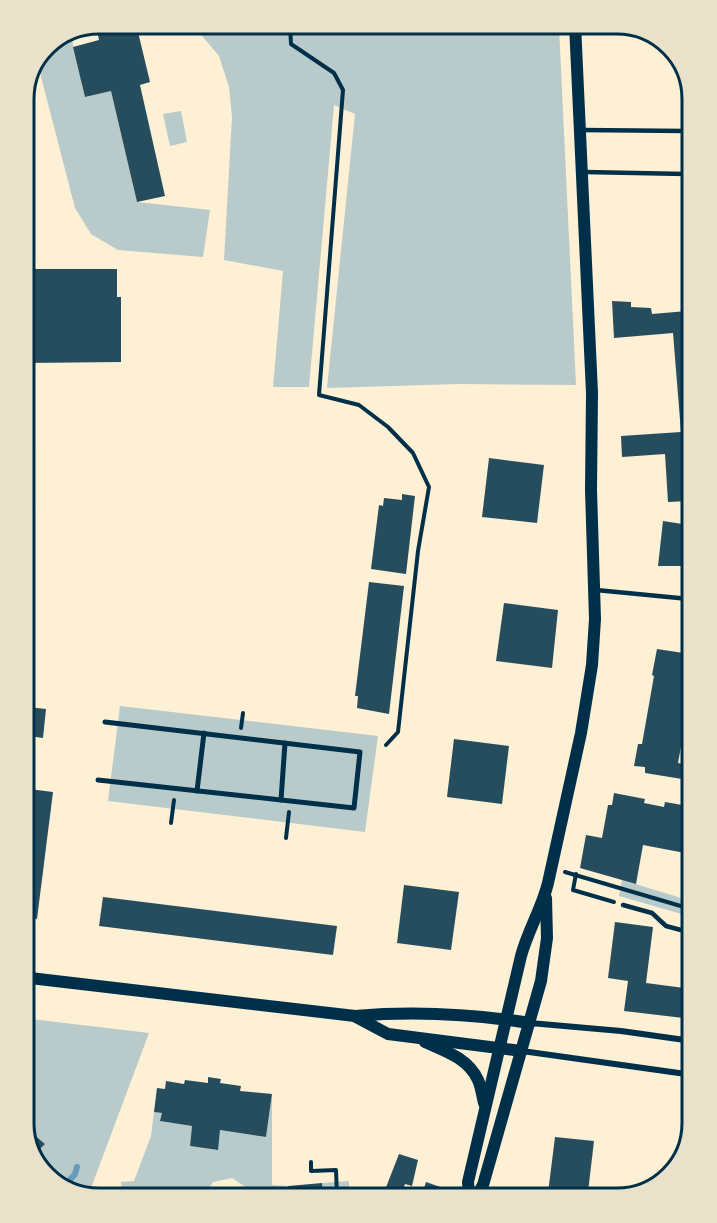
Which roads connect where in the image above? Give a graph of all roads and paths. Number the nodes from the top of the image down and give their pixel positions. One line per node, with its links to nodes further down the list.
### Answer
1 (291, 34): 12 (path)
2 (576, 35): 3 (main road)
3 (580, 130): 4 (lane); 5 (main road)
4 (682, 131)
5 (582, 172): 6 (lane); 7 (main road)
6 (682, 174)
7 (596, 590): 8 (lane); 20 (main road)
8 (682, 598)
9 (105, 722): 10 (street)
10 (204, 733): 11 (street); 15 (street)
11 (285, 743): 16 (street); 17 (street)
12 (386, 745)
13 (98, 780): 14 (street)
14 (175, 789): 15 (street); 18 (path)
15 (197, 791): 16 (street)
16 (280, 800): 17 (street)
17 (290, 801): 19 (path)
18 (171, 823)
19 (286, 838)
20 (552, 869): 21 (path); 22 (main road)
21 (576, 874): 23 (path); 24 (path)
22 (546, 894): 28 (main road); 29 (main road)
23 (623, 904): 25 (lane)
24 (682, 906)
25 (682, 930)
26 (34, 978): 27 (main road)
27 (355, 1016): 28 (main road); 30 (main road)
28 (505, 1019): 29 (main road); 32 (main road)
29 (530, 1023): 31 (street); 33 (main road)
30 (413, 1037): 32 (main road); 35 (main road)
31 (682, 1040)
32 (498, 1047): 33 (main road); 35 (main road)
33 (522, 1051): 34 (street); 39 (main road)
34 (682, 1073)
35 (485, 1104): 38 (main road)
36 (311, 1162): 37 (path)
37 (337, 1188)
38 (468, 1188)
39 (481, 1188)

